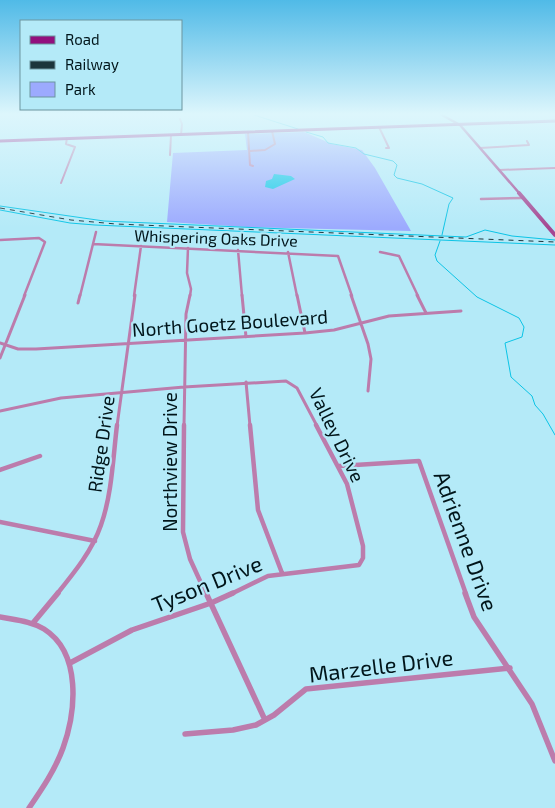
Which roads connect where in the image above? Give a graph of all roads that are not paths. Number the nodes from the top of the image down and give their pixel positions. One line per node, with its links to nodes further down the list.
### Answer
1 (73, 153): 7 (street)
2 (250, 153): 4 (street)
3 (484, 153): 6 (main road)
4 (253, 166)
5 (555, 168): 6 (street)
6 (499, 170): 8 (main road)
7 (61, 183)
8 (523, 198): 9 (street); 11 (main road)
9 (481, 199)
10 (96, 232): 14 (street)
11 (555, 236)
12 (0, 240): 13 (street)
13 (44, 240): 29 (street)
14 (93, 244): 15 (street, Whispering Oaks Drive); 20 (street)
15 (141, 246): 16 (street, Whispering Oaks Drive); 28 (street, Ridge Drive)
16 (188, 248): 17 (street, Whispering Oaks Drive); 26 (street, Northview Drive)
17 (238, 250): 18 (street, Whispering Oaks Drive); 25 (street)
18 (288, 252): 23 (street, Whispering Oaks Drive); 24 (street)
19 (380, 252): 22 (street)
20 (78, 303)
21 (461, 311): 22 (street, North Goetz Boulevard)
22 (426, 313): 23 (street, North Goetz Boulevard)
23 (360, 322): 24 (street, North Goetz Boulevard); 33 (street)
24 (306, 333): 25 (street, North Goetz Boulevard)
25 (246, 337): 26 (street, North Goetz Boulevard)
26 (185, 340): 28 (street, North Goetz Boulevard); 32 (street, Northview Drive)
27 (0, 343): 29 (street, North Goetz Boulevard)
28 (128, 344): 29 (street, North Goetz Boulevard); 34 (street, Ridge Drive)
29 (5, 345): 30 (street)
30 (0, 358)
31 (246, 382): 32 (street); 38 (street, Valley Drive); 43 (street)
32 (184, 387): 34 (street); 44 (street, Northview Drive)
33 (368, 391)
34 (122, 392): 35 (street); 41 (street, Ridge Drive)
35 (0, 411)
36 (40, 456): 39 (street)
37 (419, 461): 38 (street); 48 (street, Adrienne Drive)
38 (339, 466): 42 (street, Valley Drive)
39 (0, 470)
40 (0, 522): 41 (street)
41 (95, 541): 46 (street, Ridge Drive)
42 (362, 561): 43 (street, Tyson Drive)
43 (282, 573): 44 (street, Tyson Drive)
44 (211, 603): 47 (street, Tyson Drive); 49 (street, Northview Drive)
45 (0, 617): 46 (street)
46 (33, 623): 47 (street)
47 (70, 663): 52 (street)
48 (510, 668): 49 (street, Marzelle Drive); 51 (street, Adrienne Drive)
49 (265, 720): 50 (street, Marzelle Drive)
50 (185, 734)
51 (555, 761)
52 (28, 808)

